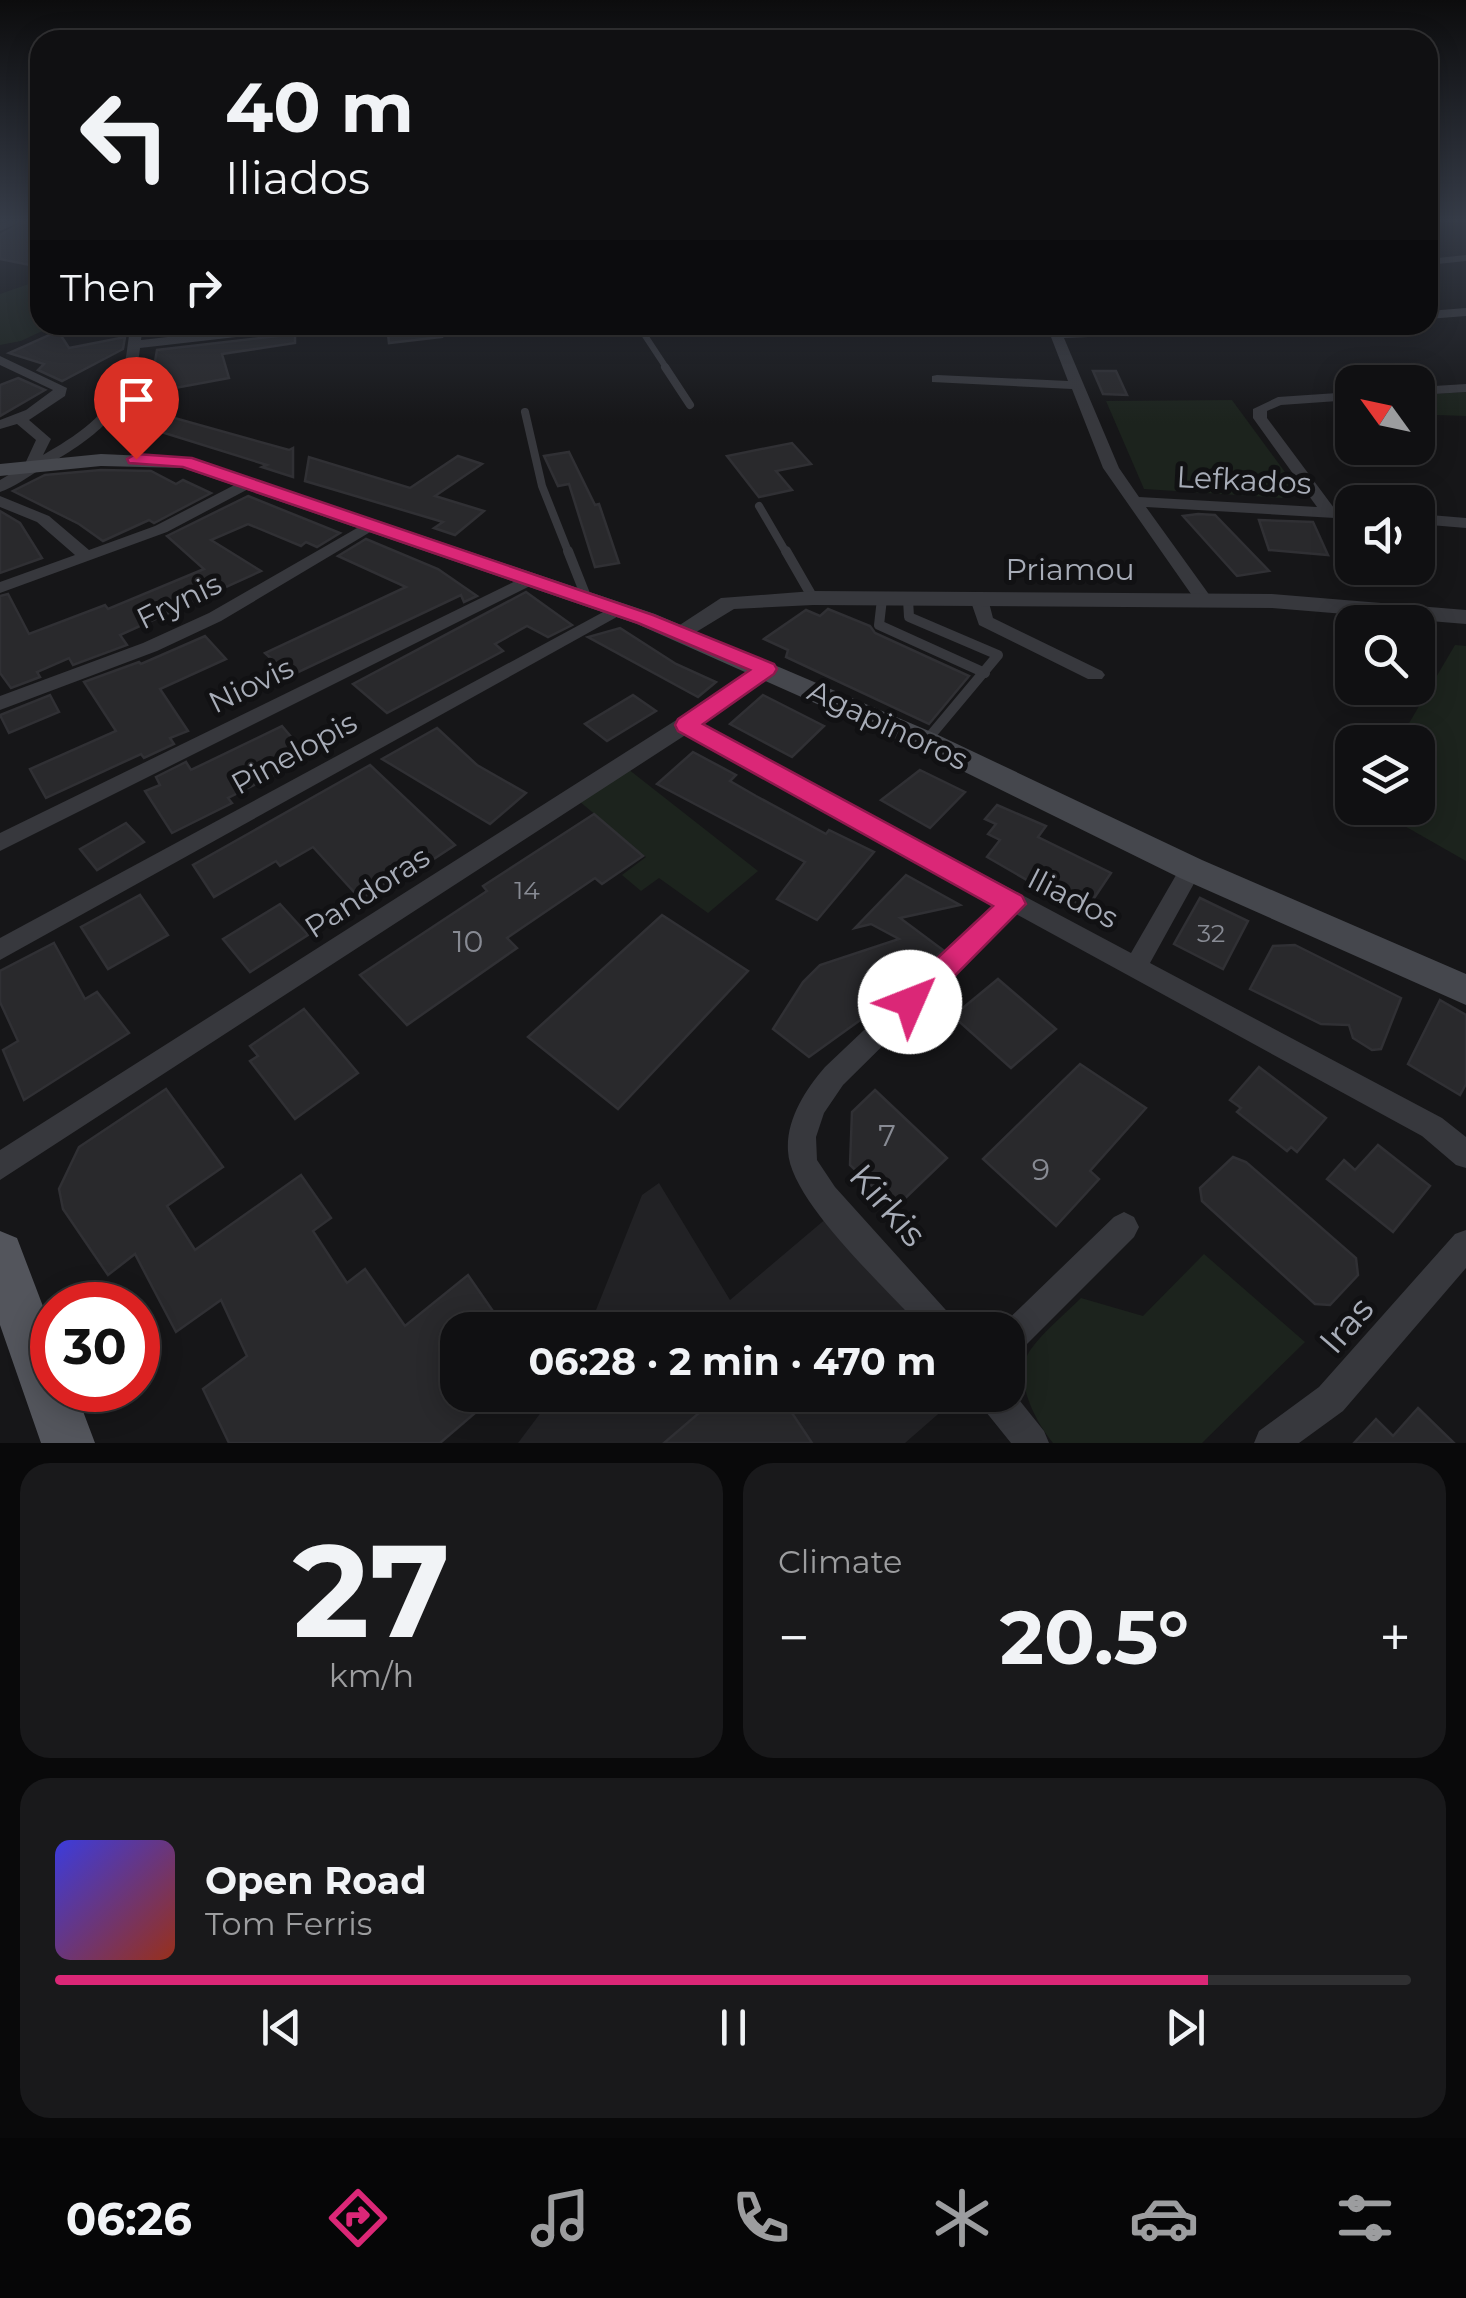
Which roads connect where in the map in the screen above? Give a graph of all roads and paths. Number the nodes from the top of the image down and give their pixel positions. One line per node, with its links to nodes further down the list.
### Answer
1 (1466, 312): 2 (street)
2 (1438, 314)
3 (136, 335): 7 (street)
4 (220, 335): 7 (street)
5 (644, 335): 14 (lane)
6 (1056, 335): 10 (street)
7 (133, 345): 18 (street)
8 (0, 360): 16 (street)
9 (936, 379): 10 (street)
10 (1074, 385): 23 (street)
11 (1466, 388): 12 (street)
12 (1435, 390)
13 (1335, 397): 25 (street)
14 (690, 406)
15 (525, 412): 34 (lane)
16 (22, 420): 17 (street); 18 (street)
17 (0, 425)
18 (30, 466): 19 (main road, Agapinoros); 20 (main road, Agapinoros); 21 (street)
19 (0, 470)
20 (248, 483): 29 (main road, Agapinoros); 30 (street)
21 (0, 487)
22 (0, 501): 30 (street)
23 (1132, 502): 25 (street, Lefkados); 38 (street)
24 (759, 506): 33 (lane)
25 (1329, 512): 26 (street, Lefkados)
26 (1335, 513)
27 (1435, 520): 28 (street)
28 (1466, 522)
29 (370, 524): 31 (main road, Agapinoros); 45 (street, Frynis)
30 (88, 557): 32 (street)
31 (528, 580): 34 (main road, Agapinoros); 48 (street, Niovis)
32 (0, 588)
33 (812, 598): 35 (street, Priamou); 41 (street, Priamou)
34 (588, 599): 39 (main road, Agapinoros)
35 (882, 599): 36 (street, Priamou); 43 (lane)
36 (908, 599): 37 (street, Priamou); 43 (lane)
37 (979, 599): 38 (street, Priamou); 44 (street)
38 (1204, 600): 40 (street, Priamou)
39 (618, 609): 41 (main road, Agapinoros); 51 (street, Pinelopis)
40 (1466, 617)
41 (680, 632): 42 (main road, Agapinoros)
42 (766, 669): 46 (street, Pandoras); 47 (main road, Agapinoros)
43 (984, 673): 47 (lane)
44 (1096, 674)
45 (0, 703)
46 (686, 725): 50 (street, Iliados); 55 (street, Pandoras)
47 (926, 741): 49 (main road, Agapinoros)
48 (0, 843)
49 (1191, 869): 52 (street); 53 (main road, Agapinoros)
50 (1012, 904): 52 (street, Iliados); 59 (street, Kirkis)
51 (0, 950)
52 (1135, 967): 54 (street, Iliados)
53 (1466, 990)
54 (1466, 1155)
55 (0, 1166)
56 (1124, 1228): 60 (street)
57 (1466, 1245): 65 (street, Iras)
58 (0, 1256): 61 (main road)
59 (927, 1312)
60 (1025, 1324)
61 (13, 1334): 63 (main road)
62 (1007, 1412): 64 (street)
63 (68, 1443)
64 (1032, 1443)
65 (1271, 1443)

